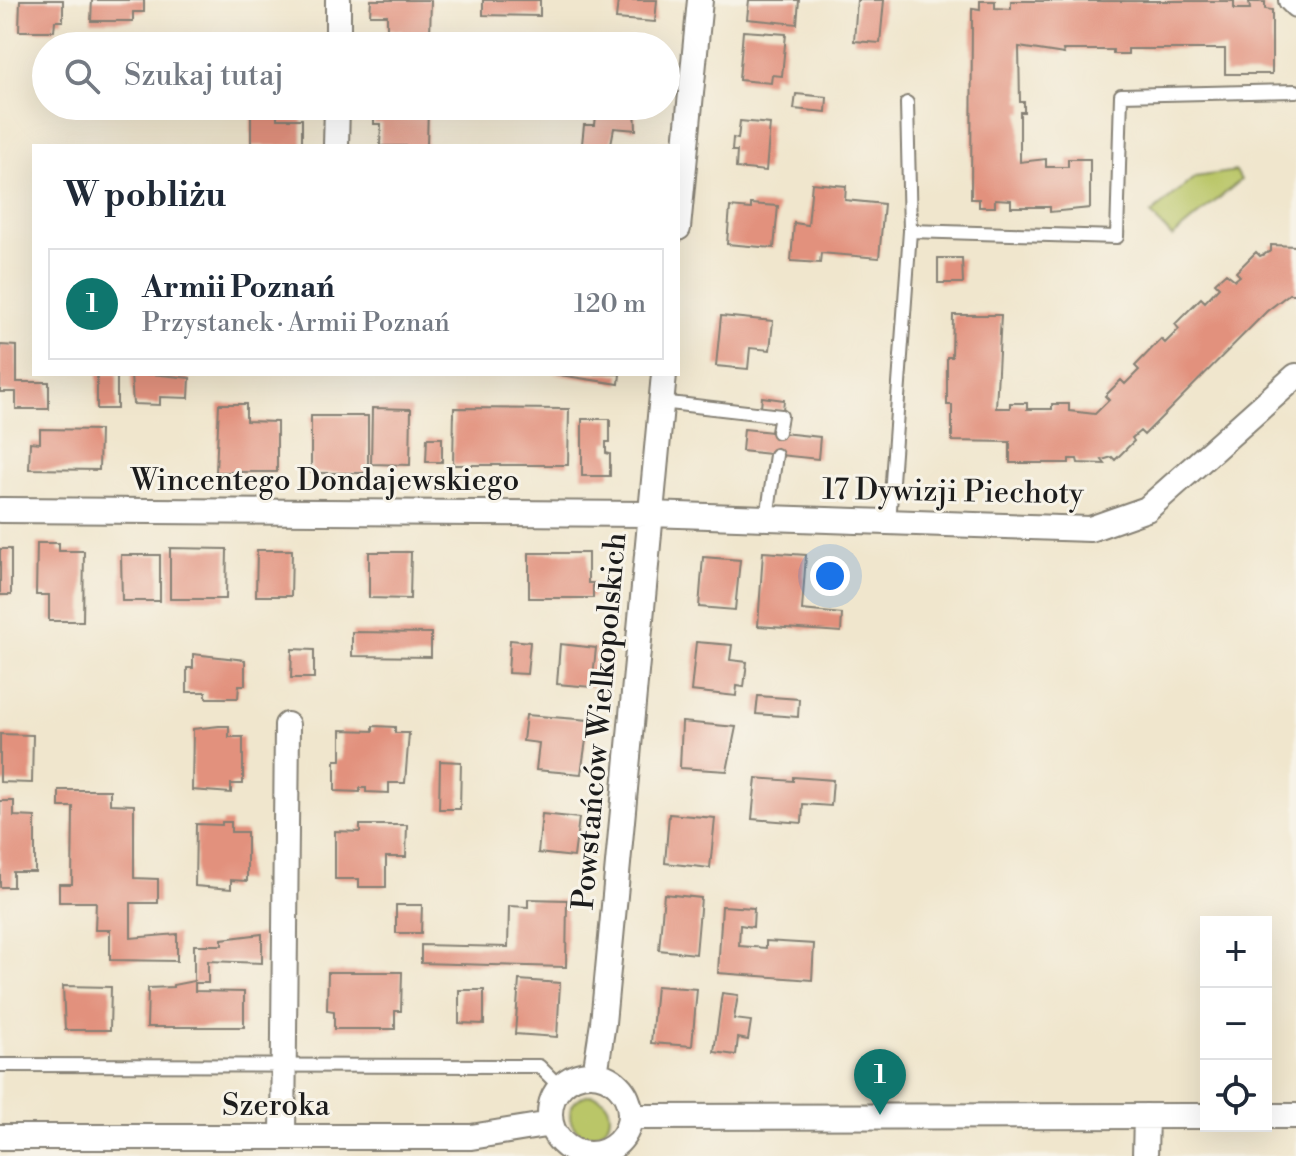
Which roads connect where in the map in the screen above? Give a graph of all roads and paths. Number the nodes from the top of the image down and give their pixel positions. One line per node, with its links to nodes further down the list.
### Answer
1 (338, 0): 5 (street)
2 (700, 0): 10 (street)
3 (1291, 0): 4 (street)
4 (1296, 5)
5 (338, 32)
6 (1296, 91): 11 (lane)
7 (907, 103): 11 (lane)
8 (337, 120): 9 (street)
9 (336, 144)
10 (680, 207)
11 (910, 231): 20 (lane)
12 (664, 376): 14 (street, Powstańców Wielkopolskich)
13 (1296, 376): 20 (street, 17 Dywizji Piechoty)
14 (661, 402): 15 (lane); 18 (street, Powstańców Wielkopolskich)
15 (778, 432)
16 (776, 455): 19 (lane)
17 (0, 510): 18 (street, Wincentego Dondajewskiego)
18 (650, 514): 19 (street, 17 Dywizji Piechoty); 24 (street, Powstańców Wielkopolskich)
19 (767, 518): 20 (street, 17 Dywizji Piechoty)
20 (889, 523)
21 (287, 725): 23 (street)
22 (0, 1065): 23 (lane)
23 (284, 1066): 25 (lane); 33 (street)
24 (595, 1074): 25 (street); 30 (street)
25 (560, 1087): 31 (street)
26 (1146, 1116): 27 (street); 30 (street); 35 (street)
27 (1200, 1116)
28 (1272, 1116): 29 (street)
29 (1296, 1116)
30 (631, 1117): 34 (street)
31 (551, 1124): 33 (street, Szeroka); 34 (street)
32 (0, 1137): 33 (street, Szeroka)
33 (283, 1137)
34 (592, 1156)
35 (1145, 1156)

